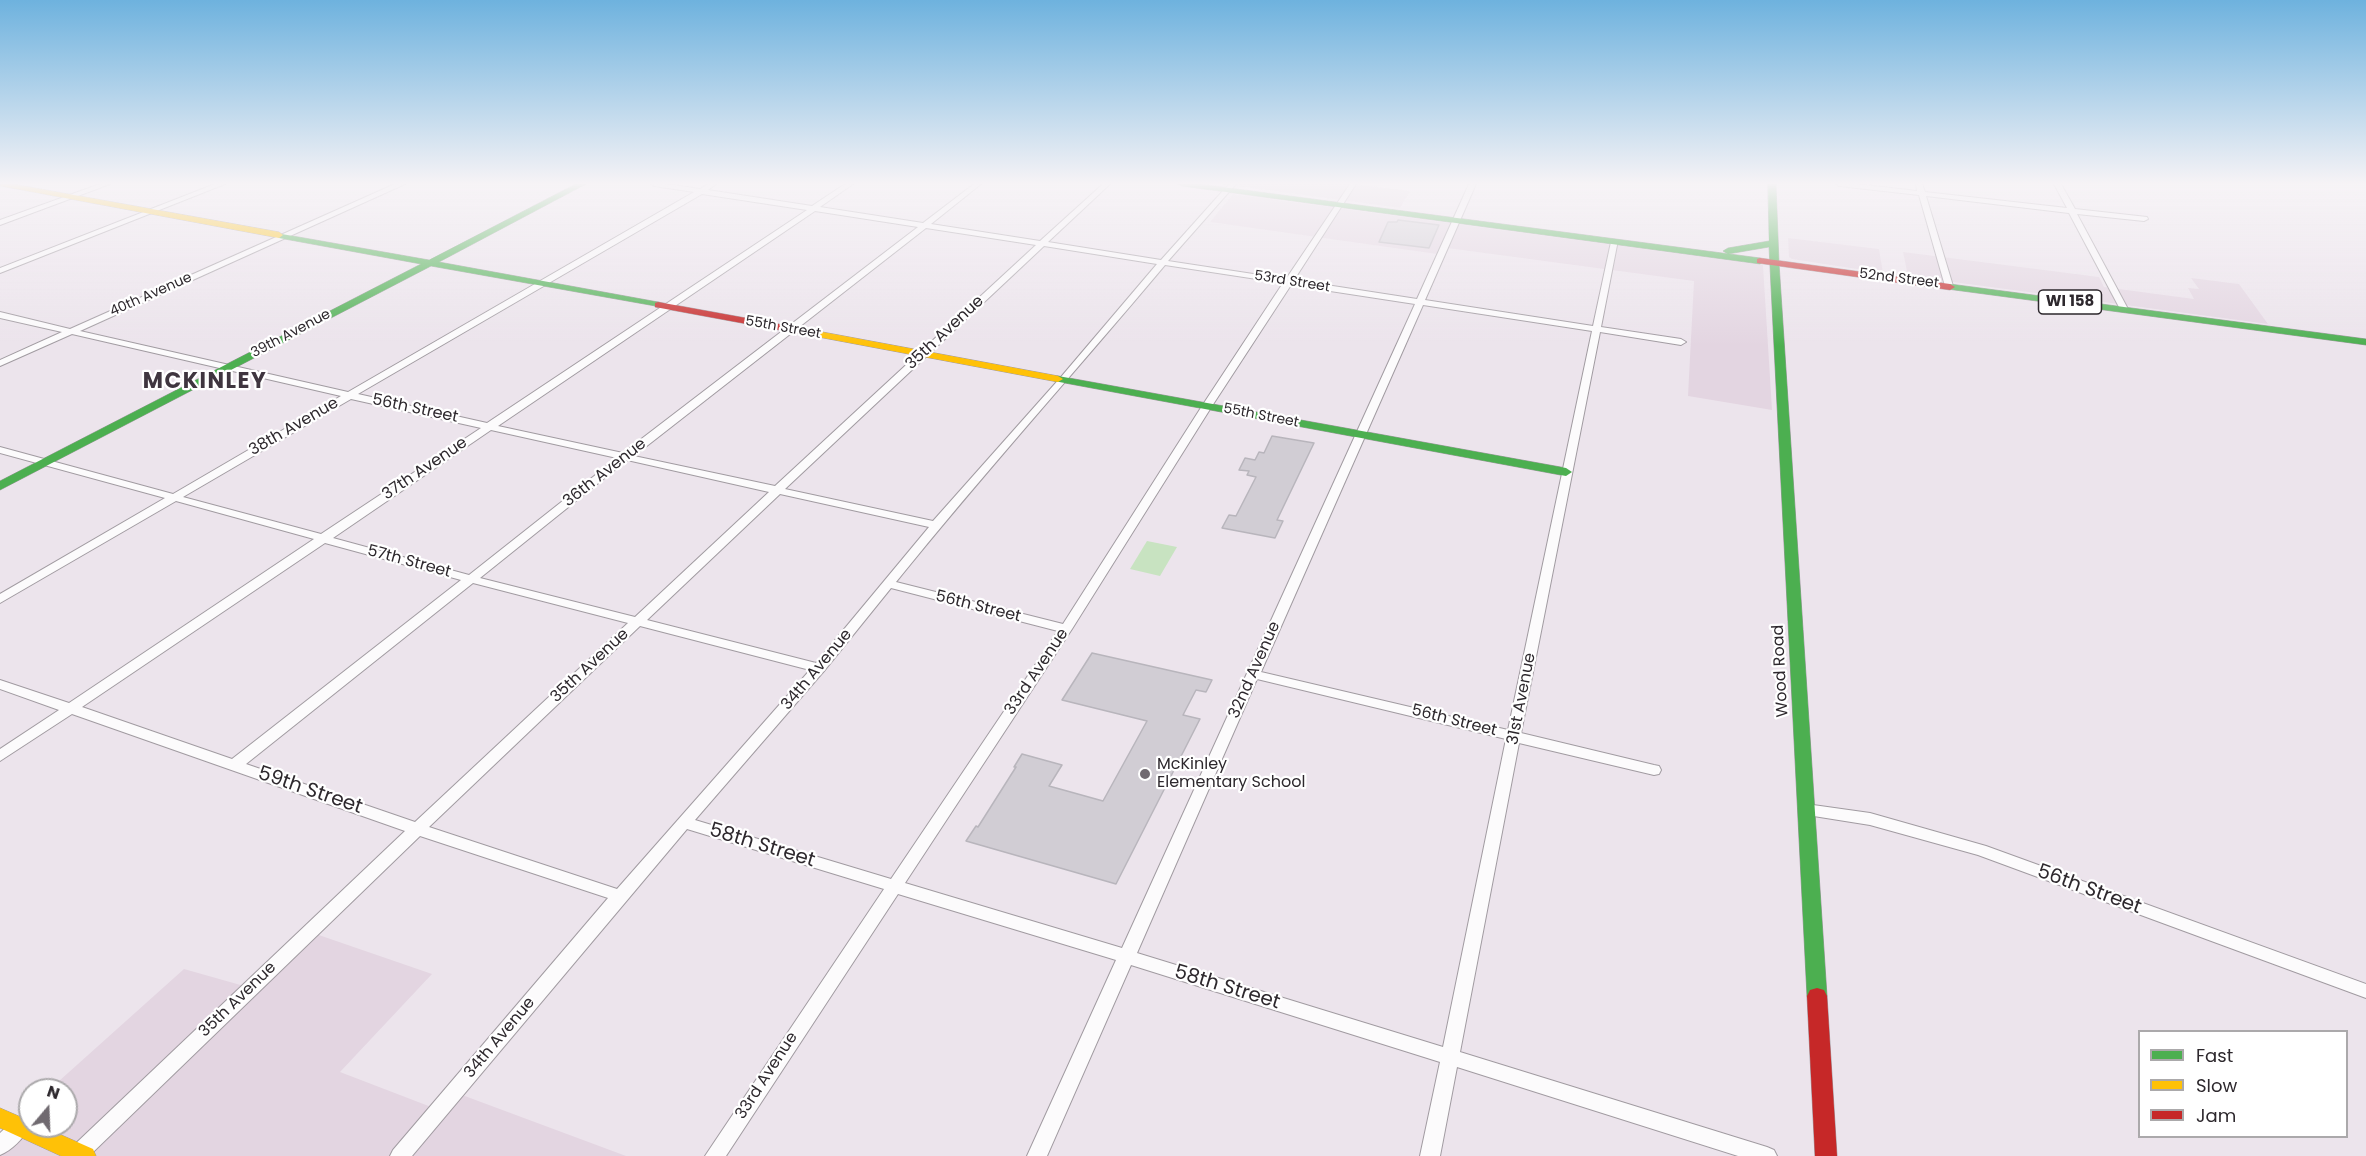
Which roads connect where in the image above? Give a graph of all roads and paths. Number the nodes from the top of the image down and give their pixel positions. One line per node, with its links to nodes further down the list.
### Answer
1 (84, 238): 24 (street)
2 (278, 238): 34 (street, 40th Avenue)
3 (301, 238): 21 (street, 55th Street)
4 (476, 238): 21 (street, 39th Avenue)
5 (619, 238): 26 (street, 38th Avenue)
6 (769, 238): 29 (street, 37th Avenue)
7 (908, 238): 33 (street, 36th Avenue)
8 (1009, 238): 18 (street, 53rd Street)
9 (1048, 238): 18 (street, 35th Avenue)
10 (1184, 238): 22 (street, 34th Avenue)
11 (1317, 238): 25 (street, 33rd Avenue)
12 (1449, 238): 28 (street, 32nd Avenue)
13 (1586, 238): 17 (street, 52nd Street / WI 158)
14 (1774, 238): 19 (street, Wood Road)
15 (1935, 238): 27 (street)
16 (2087, 238): 30 (street)
17 (1615, 242): 20 (street, 52nd Street / WI 158); 32 (street, 31st Avenue)
18 (1042, 243): 22 (street, 53rd Street); 37 (street, 35th Avenue)
19 (1774, 243): 20 (street); 23 (street, Wood Road)
20 (1706, 254): 23 (street, 52nd Street / WI 158)
21 (429, 262): 26 (street, 55th Street); 39 (street, 39th Avenue)
22 (1162, 262): 25 (street, 53rd Street); 40 (street, 34th Avenue)
23 (1774, 263): 27 (street, 52nd Street / WI 158); 67 (street, Wood Road)
24 (0, 271)
25 (1289, 282): 28 (street, 53rd Street); 42 (street, 33rd Avenue)
26 (540, 283): 29 (street, 55th Street); 41 (street, 38th Avenue)
27 (1949, 286): 30 (street, 52nd Street / WI 158)
28 (1422, 302): 32 (street, 53rd Street); 44 (street, 32nd Avenue)
29 (668, 307): 33 (street, 55th Street); 43 (street, 37th Avenue)
30 (2124, 309): 36 (street, 52nd Street / WI 158)
31 (0, 315): 34 (street, 56th Street)
32 (1596, 328): 35 (street, 53rd Street); 48 (street, 31st Avenue)
33 (792, 329): 37 (street, 55th Street); 46 (street, 36th Avenue)
34 (71, 331): 38 (street, 40th Avenue); 39 (street, 56th Street)
35 (1681, 342)
36 (2366, 342)
37 (923, 353): 40 (street, 55th Street); 50 (street, 35th Avenue)
38 (0, 363)
39 (230, 366): 41 (street, 56th Street); 47 (street, 39th Avenue)
40 (1064, 380): 42 (street, 55th Street); 52 (street, 34th Avenue)
41 (351, 395): 43 (street, 56th Street); 51 (street, 38th Avenue)
42 (1208, 406): 44 (street, 55th Street); 58 (street, 33rd Avenue)
43 (490, 425): 46 (street, 56th Street); 53 (street, 37th Avenue)
44 (1362, 435): 48 (street, 55th Street); 60 (street, 32nd Avenue)
45 (0, 450): 47 (street, 57th Street)
46 (624, 458): 50 (street, 56th Street); 54 (street, 36th Avenue)
47 (46, 462): 49 (street, 39th Avenue); 51 (street, 57th Street)
48 (1566, 472): 63 (street, 31st Avenue)
49 (0, 486)
50 (778, 490): 52 (street, 56th Street); 57 (street, 35th Avenue)
51 (173, 498): 53 (street, 57th Street); 56 (street, 38th Avenue)
52 (936, 525): 55 (street, 34th Avenue)
53 (321, 538): 54 (street, 57th Street); 62 (street, 37th Avenue)
54 (471, 579): 57 (street, 57th Street); 65 (street, 36th Avenue)
55 (889, 584): 58 (street, 56th Street); 59 (street, 34th Avenue)
56 (0, 599)
57 (638, 621): 59 (street, 57th Street); 69 (street, 35th Avenue)
58 (1066, 629): 70 (street, 33rd Avenue)
59 (819, 668): 68 (street, 34th Avenue)
60 (1253, 674): 63 (street, 56th Street); 72 (street, 32nd Avenue)
61 (0, 684): 62 (street, 59th Street)
62 (70, 708): 64 (street, 37th Avenue); 65 (street, 59th Street)
63 (1514, 736): 66 (street, 56th Street); 74 (street, 31st Avenue)
64 (0, 756)
65 (235, 765): 69 (street, 59th Street)
66 (1654, 770)
67 (1806, 810): 73 (street, 56th Street); 86 (street, Wood Road)
68 (685, 823): 70 (street, 58th Street); 71 (street, 34th Avenue)
69 (417, 829): 71 (street, 59th Street); 80 (street, 35th Avenue)
70 (893, 886): 72 (street, 58th Street); 82 (street, 33rd Avenue)
71 (620, 896): 81 (street, 34th Avenue)
72 (1128, 957): 74 (street, 58th Street); 83 (street, 32nd Avenue)
73 (2366, 991)
74 (1449, 1058): 84 (street, 31st Avenue); 85 (street, 58th Street)
75 (0, 1118): 76 (street)
76 (18, 1126)
77 (18, 1129): 79 (street)
78 (44, 1138): 80 (street)
79 (0, 1146)
80 (82, 1155)
81 (400, 1156)
82 (715, 1156)
83 (1037, 1156)
84 (1430, 1156)
85 (1767, 1156)
86 (1826, 1156)

